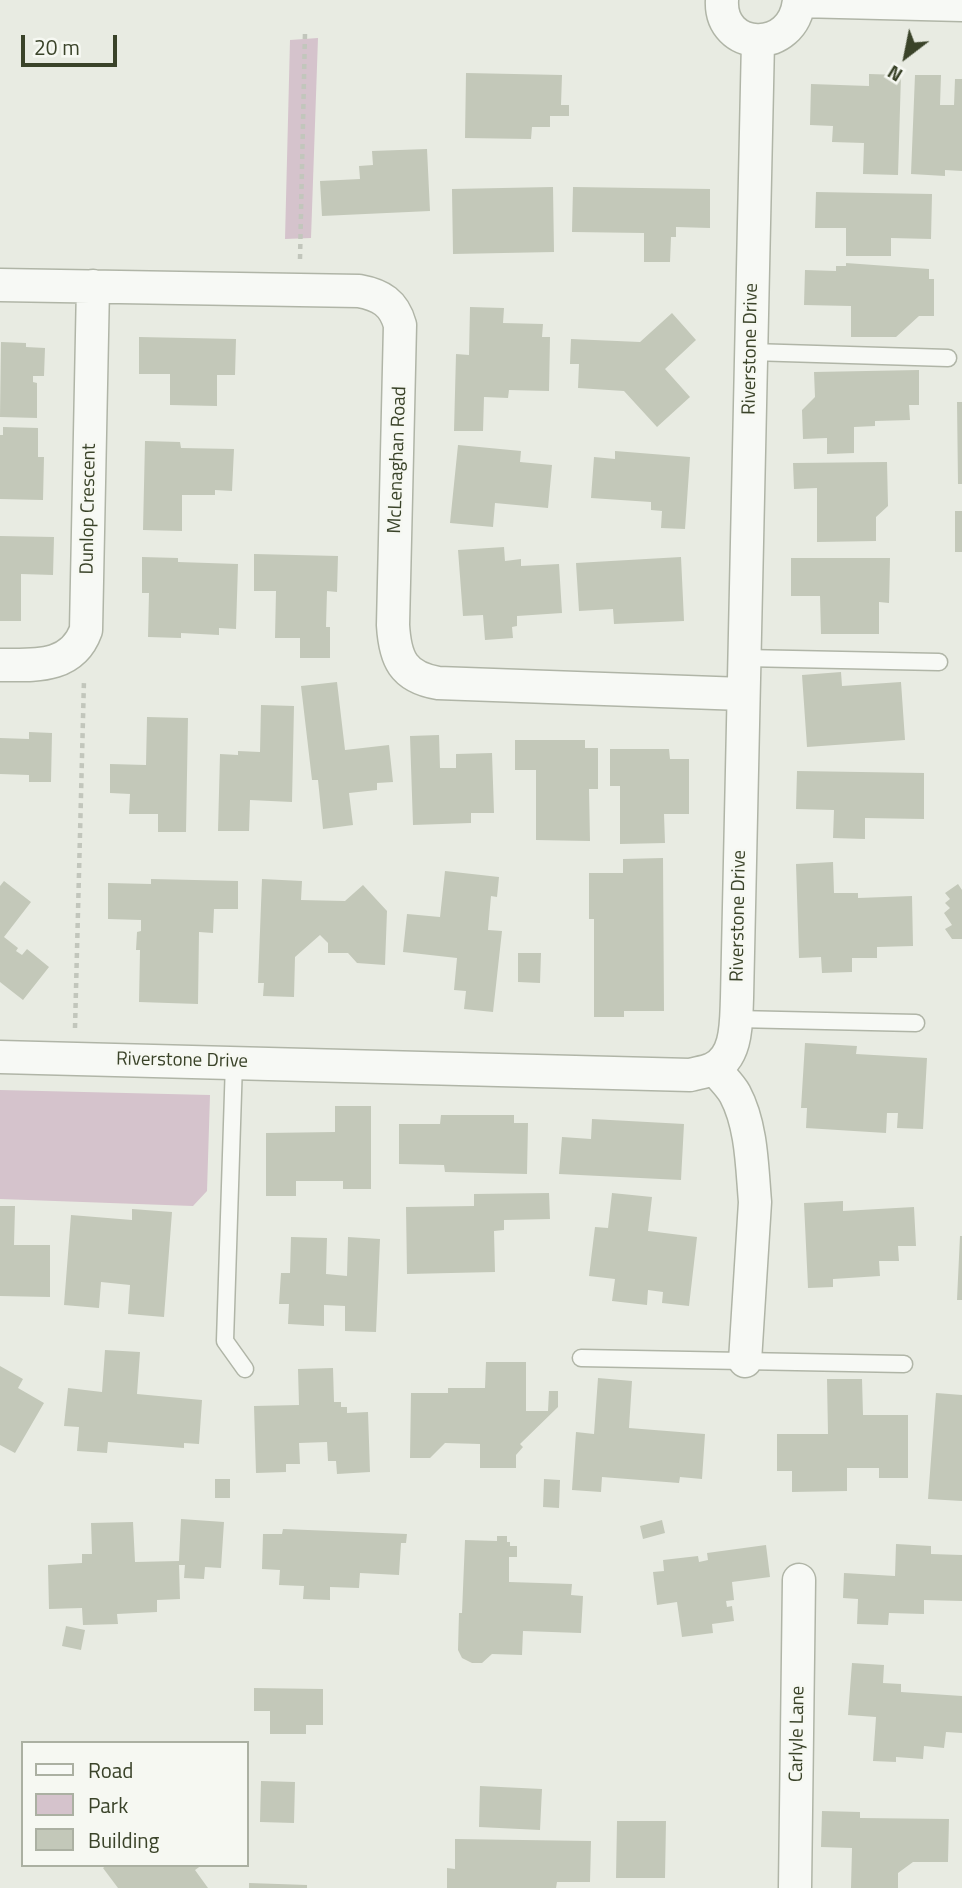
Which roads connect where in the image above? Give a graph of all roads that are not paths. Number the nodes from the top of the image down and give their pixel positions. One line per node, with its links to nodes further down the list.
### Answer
1 (722, 0): 4 (street)
2 (799, 1): 3 (street); 4 (street)
3 (962, 5)
4 (758, 41): 7 (street, Riverstone Drive)
5 (0, 285): 6 (street, McLenaghan Road)
6 (93, 286): 11 (street, Dunlop Crescent); 12 (street, McLenaghan Road)
7 (751, 352): 8 (lane); 9 (street, Riverstone Drive)
8 (948, 358)
9 (744, 658): 10 (lane); 12 (street, Riverstone Drive)
10 (939, 662)
11 (0, 664)
12 (743, 694): 13 (street, Riverstone Drive)
13 (736, 1019): 14 (lane); 17 (street, Riverstone Drive)
14 (916, 1023)
15 (0, 1057): 16 (street, Riverstone Drive)
16 (234, 1062): 17 (street, Riverstone Drive); 21 (lane)
17 (715, 1069): 19 (street)
18 (581, 1358): 19 (lane)
19 (745, 1361): 20 (lane)
20 (904, 1364)
21 (245, 1369)
22 (799, 1580): 23 (street, Carlyle Lane)
23 (795, 1888)

